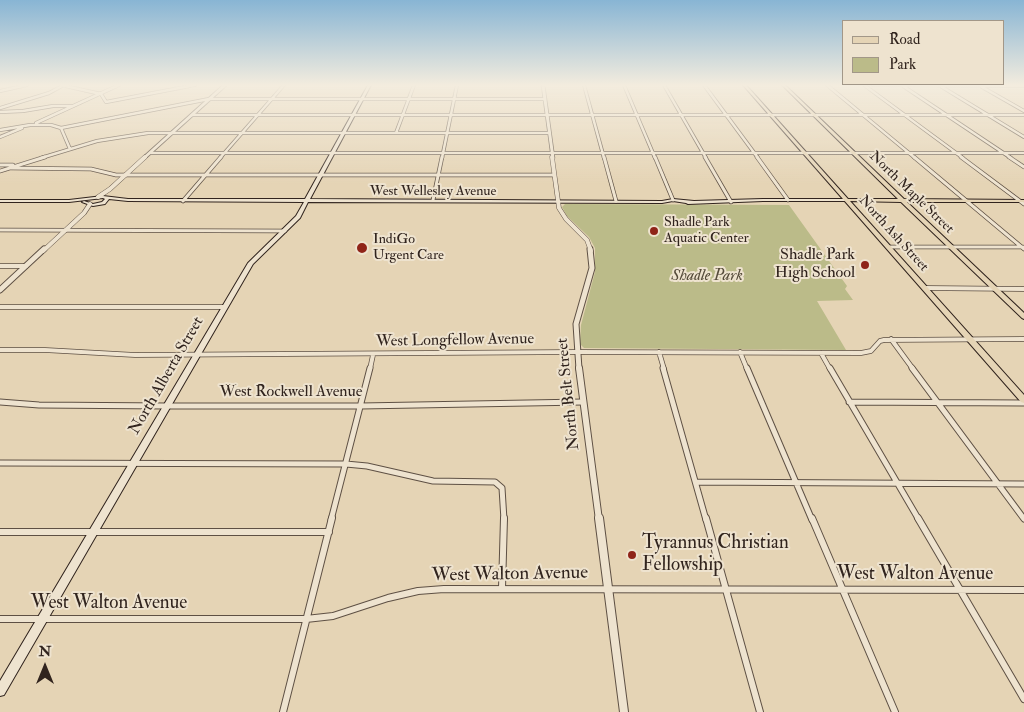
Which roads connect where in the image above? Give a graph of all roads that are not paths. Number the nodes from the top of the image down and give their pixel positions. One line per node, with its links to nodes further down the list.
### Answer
1 (50, 118): 19 (street)
2 (111, 118): 22 (street)
3 (188, 118): 24 (street)
4 (255, 118): 25 (street)
5 (352, 118): 26 (main road, North Alberta Street)
6 (402, 118): 27 (street)
7 (450, 118): 28 (street)
8 (547, 118): 29 (street, North Belt Street)
9 (594, 118): 36 (street)
10 (638, 118): 37 (street)
11 (684, 118): 40 (street)
12 (728, 118): 41 (street)
13 (773, 118): 42 (main road, North Ash Street)
14 (817, 118): 43 (main road, North Maple Street)
15 (867, 118): 44 (street)
16 (908, 118): 45 (street)
17 (951, 118): 46 (street)
18 (994, 118): 30 (street)
19 (46, 120): 20 (street); 21 (street)
20 (30, 125): 21 (street); 23 (street); 31 (street)
21 (51, 125): 22 (street)
22 (61, 128): 32 (street)
23 (0, 130)
24 (173, 132): 25 (street); 32 (street); 38 (street)
25 (244, 132): 26 (street); 33 (street)
26 (345, 133): 27 (street); 34 (main road, North Alberta Street)
27 (396, 133): 28 (street)
28 (447, 133): 29 (street); 39 (street)
29 (549, 133): 35 (street, North Belt Street)
30 (1024, 136)
31 (0, 137)
32 (70, 149): 49 (street)
33 (226, 152): 34 (street); 38 (street); 54 (street)
34 (334, 152): 39 (street); 55 (main road, North Alberta Street)
35 (551, 152): 36 (street); 39 (street); 57 (street, North Belt Street)
36 (603, 152): 37 (street); 70 (street)
37 (652, 152): 40 (street); 64 (street)
38 (151, 153): 53 (street)
39 (443, 153): 56 (street)
40 (703, 153): 41 (street); 74 (street)
41 (753, 153): 42 (street); 65 (street)
42 (803, 153): 43 (street); 75 (main road, North Ash Street)
43 (853, 153): 44 (street); 76 (main road, North Maple Street)
44 (908, 153): 45 (street); 77 (street)
45 (954, 153): 46 (street); 78 (street)
46 (1002, 153): 47 (street); 51 (street)
47 (1024, 153)
48 (0, 165): 49 (street)
49 (17, 165): 50 (street)
50 (11, 168): 52 (street); 53 (street)
51 (1024, 168)
52 (0, 171)
53 (126, 175): 54 (street); 58 (street)
54 (205, 175): 55 (street); 68 (street)
55 (321, 175): 56 (street); 71 (main road, North Alberta Street)
56 (438, 175): 57 (street); 63 (street)
57 (554, 175): 69 (street, North Belt Street)
58 (110, 189): 59 (street); 67 (street)
59 (107, 198): 60 (main road, West Wellesley Avenue); 67 (main road, West Wellesley Avenue); 79 (main road)
60 (128, 200): 68 (main road, West Wellesley Avenue); 79 (main road, West Wellesley Avenue)
61 (388, 200): 62 (main road, West Wellesley Avenue); 71 (main road, West Wellesley Avenue); 80 (main road)
62 (422, 200): 63 (main road, West Wellesley Avenue); 80 (main road)
63 (433, 200): 69 (main road, West Wellesley Avenue)
64 (673, 200): 72 (main road, West Wellesley Avenue); 73 (main road, West Wellesley Avenue)
65 (788, 200): 75 (main road, West Wellesley Avenue); 81 (main road, West Wellesley Avenue)
66 (0, 201): 67 (main road)
67 (93, 201): 79 (main road, West Wellesley Avenue); 82 (street)
68 (183, 201): 71 (main road, West Wellesley Avenue)
69 (554, 201): 70 (main road, West Wellesley Avenue); 80 (main road, West Wellesley Avenue); 102 (street, North Belt Street)
70 (616, 201): 72 (main road, West Wellesley Avenue)
71 (310, 202): 80 (main road, West Wellesley Avenue); 85 (main road, North Alberta Street)
72 (662, 202): 73 (main road, West Wellesley Avenue)
73 (692, 202): 74 (main road, West Wellesley Avenue)
74 (731, 202): 81 (main road, West Wellesley Avenue)
75 (847, 202): 76 (main road, West Wellesley Avenue); 81 (main road, West Wellesley Avenue); 86 (main road, North Ash Street)
76 (905, 202): 77 (main road, West Wellesley Avenue); 87 (main road, North Maple Street)
77 (968, 202): 78 (main road, West Wellesley Avenue); 88 (street)
78 (1023, 202)
79 (100, 203): 82 (street)
80 (402, 203)
81 (761, 203)
82 (84, 213): 84 (street)
83 (0, 230): 84 (street)
84 (65, 230): 85 (street); 90 (street)
85 (286, 231): 96 (main road, North Alberta Street)
86 (888, 247): 87 (street); 91 (main road, North Ash Street)
87 (951, 247): 88 (street); 92 (main road, North Maple Street)
88 (1023, 248)
89 (0, 266): 90 (street)
90 (26, 266): 94 (street)
91 (925, 288): 92 (street); 99 (main road, North Ash Street)
92 (994, 288): 93 (street); 97 (main road, North Maple Street)
93 (1024, 288)
94 (0, 290)
95 (0, 307): 96 (street)
96 (225, 307): 106 (main road, North Alberta Street)
97 (1024, 317)
98 (891, 339): 99 (street, West Longfellow Avenue); 105 (street, West Longfellow Avenue); 112 (street)
99 (970, 339): 100 (street, West Longfellow Avenue); 108 (main road, North Ash Street)
100 (1024, 339)
101 (0, 350): 106 (street, West Longfellow Avenue)
102 (577, 352): 103 (street, West Longfellow Avenue); 107 (street, West Longfellow Avenue); 110 (street, North Belt Street)
103 (659, 352): 104 (street, West Longfellow Avenue); 118 (street)
104 (740, 352): 105 (street, West Longfellow Avenue); 119 (street)
105 (820, 353): 111 (street)
106 (197, 355): 107 (street, West Longfellow Avenue); 113 (main road, North Alberta Street)
107 (373, 355): 114 (street)
108 (1024, 401): 112 (street)
109 (0, 402): 113 (street, West Rockwell Avenue)
110 (583, 402): 114 (street, West Rockwell Avenue); 128 (street, North Belt Street)
111 (849, 402): 112 (street); 120 (street)
112 (936, 402): 121 (street)
113 (167, 406): 114 (street, West Rockwell Avenue); 116 (main road, North Alberta Street)
114 (361, 406): 117 (street)
115 (0, 463): 116 (street)
116 (134, 463): 117 (street); 126 (main road, North Alberta Street)
117 (346, 464): 125 (street); 127 (street)
118 (696, 482): 119 (street); 129 (street)
119 (796, 482): 120 (street); 130 (street)
120 (897, 483): 121 (street); 131 (street)
121 (998, 484): 122 (street); 123 (street)
122 (1024, 484)
123 (1024, 519)
124 (0, 532): 126 (street)
125 (329, 532): 126 (street); 135 (street)
126 (92, 533): 134 (main road, North Alberta Street)
127 (502, 588): 128 (street, West Walton Avenue); 135 (street, West Walton Avenue)
128 (607, 589): 129 (street, West Walton Avenue); 139 (street, North Belt Street)
129 (727, 590): 130 (street, West Walton Avenue); 140 (street)
130 (842, 590): 131 (street, West Walton Avenue); 141 (street)
131 (959, 590): 132 (street, West Walton Avenue); 137 (street)
132 (1024, 590)
133 (0, 619): 134 (street, West Walton Avenue)
134 (42, 619): 135 (street, West Walton Avenue); 136 (main road, North Alberta Street)
135 (306, 620): 138 (street)
136 (0, 691)
137 (1024, 699)
138 (283, 712)
139 (624, 712)
140 (760, 712)
141 (895, 712)

